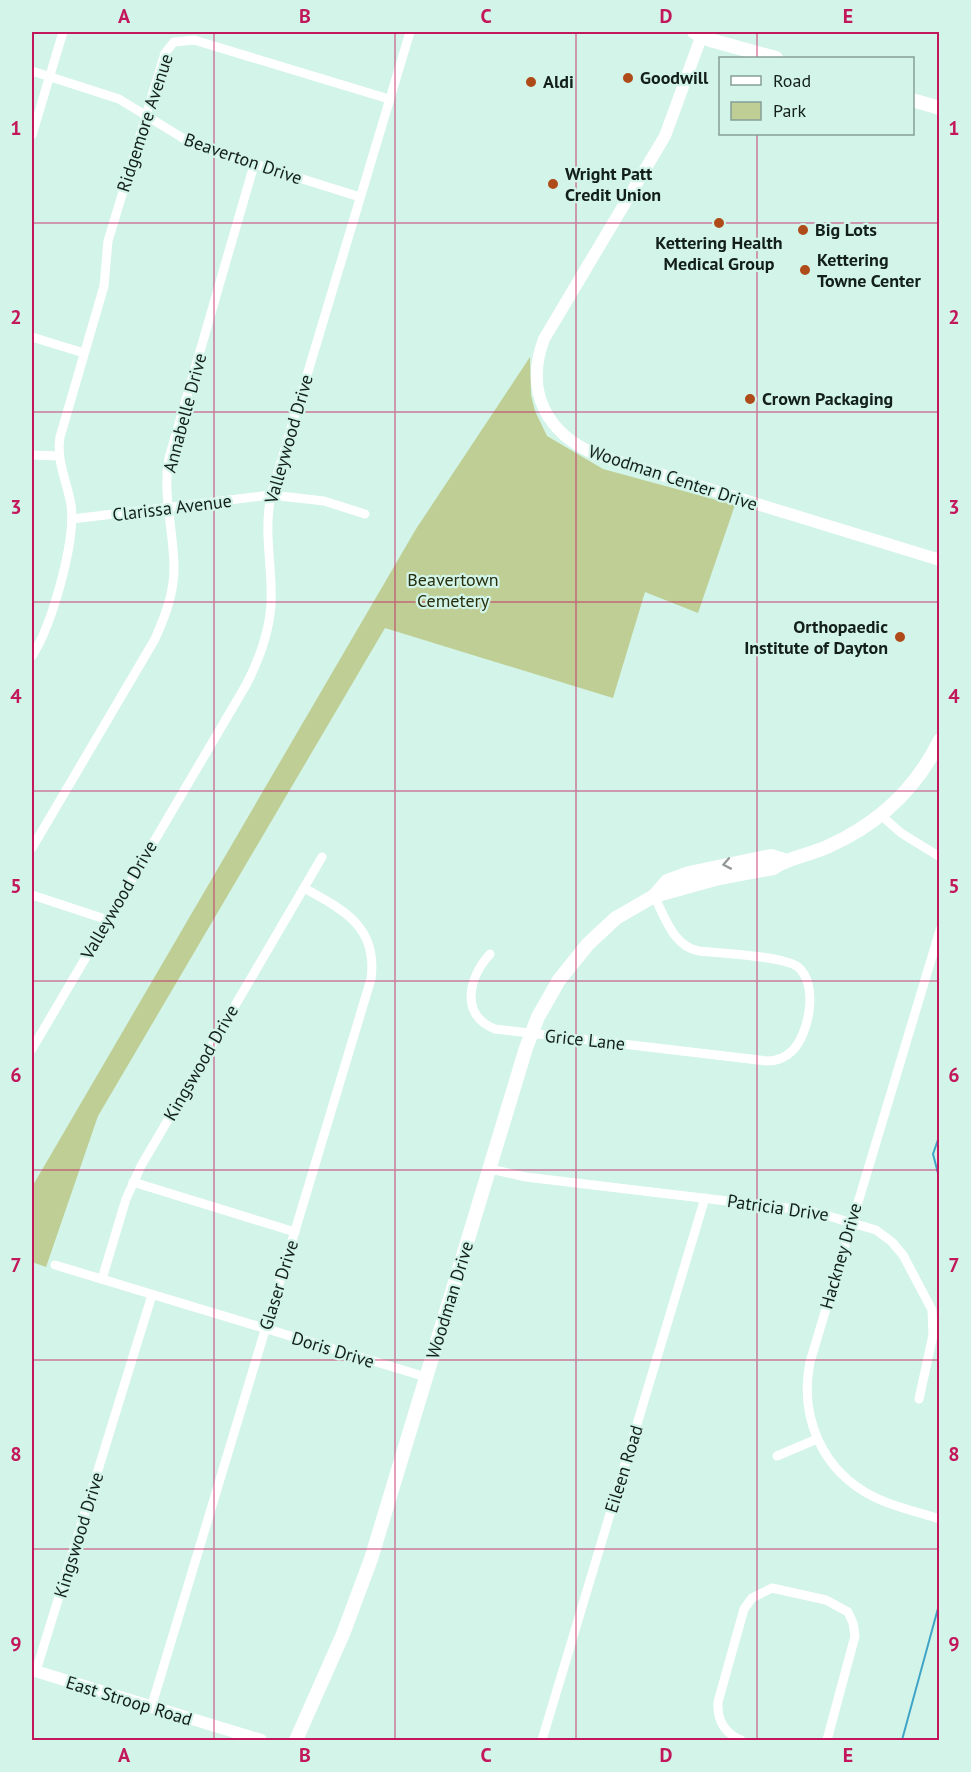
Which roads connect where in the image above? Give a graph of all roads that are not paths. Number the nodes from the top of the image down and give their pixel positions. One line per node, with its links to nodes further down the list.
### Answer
1 (63, 32): 6 (street)
2 (410, 32): 7 (street, Valleywood Drive)
3 (700, 33): 4 (main road); 22 (street, Woodman Center Drive)
4 (773, 57)
5 (32, 71): 6 (street, Beaverton Drive)
6 (50, 76): 10 (street, Beaverton Drive); 11 (street)
7 (389, 99): 10 (street, Ridgemore Avenue); 13 (street, Valleywood Drive)
8 (914, 101): 9 (main road)
9 (939, 108)
10 (145, 114): 12 (street, Beaverton Drive); 15 (street, Ridgemore Avenue)
11 (32, 135)
12 (254, 165): 13 (street, Beaverton Drive); 19 (street, Annabelle Drive)
13 (360, 197): 18 (street, Valleywood Drive)
14 (32, 337): 15 (street)
15 (84, 353): 17 (street, Ridgemore Avenue)
16 (32, 455): 17 (street)
17 (59, 456): 21 (street, Ridgemore Avenue)
18 (271, 495): 19 (street, Clarissa Avenue); 20 (street, Clarissa Avenue); 32 (street, Valleywood Drive)
19 (169, 508): 21 (street, Clarissa Avenue); 26 (street, Annabelle Drive)
20 (365, 514)
21 (72, 519): 23 (street, Ridgemore Avenue)
22 (939, 560)
23 (32, 656)
24 (939, 740): 25 (main road, Woodman Drive)
25 (882, 816): 28 (street); 31 (main road, Woodman Drive)
26 (32, 848)
27 (322, 857): 29 (street, Kingswood Drive)
28 (939, 857)
29 (304, 888): 38 (street, Kingswood Drive); 41 (street, Glaser Drive)
30 (32, 895): 32 (street)
31 (654, 896): 35 (main road, Woodman Drive); 35 (street, Grice Lane)
32 (108, 920): 36 (street, Valleywood Drive)
33 (939, 930): 40 (street, Hackney Drive)
34 (490, 954): 35 (street, Grice Lane)
35 (531, 1034): 37 (main road, Woodman Drive)
36 (32, 1049)
37 (490, 1168): 39 (street, Patricia Drive); 46 (main road, Woodman Drive)
38 (133, 1182): 41 (street); 43 (street, Kingswood Drive)
39 (705, 1198): 40 (street, Patricia Drive); 55 (street, Eileen Road)
40 (851, 1221): 47 (street, Patricia Drive); 48 (street, Hackney Drive)
41 (295, 1232): 45 (street, Glaser Drive)
42 (55, 1265): 43 (street, Doris Drive)
43 (102, 1279): 44 (street, Doris Drive)
44 (152, 1295): 45 (street, Doris Drive); 51 (street, Kingswood Drive)
45 (266, 1329): 46 (street, Doris Drive); 52 (street, Glaser Drive)
46 (426, 1377): 54 (main road, Woodman Drive)
47 (919, 1399)
48 (817, 1439): 49 (street); 50 (street, Hackney Drive)
49 (777, 1456)
50 (939, 1519)
51 (34, 1671): 52 (street, East Stroop Road)
52 (151, 1708): 53 (street, East Stroop Road)
53 (261, 1740)
54 (296, 1740)
55 (542, 1740)
56 (741, 1740): 57 (street)
57 (827, 1740)

